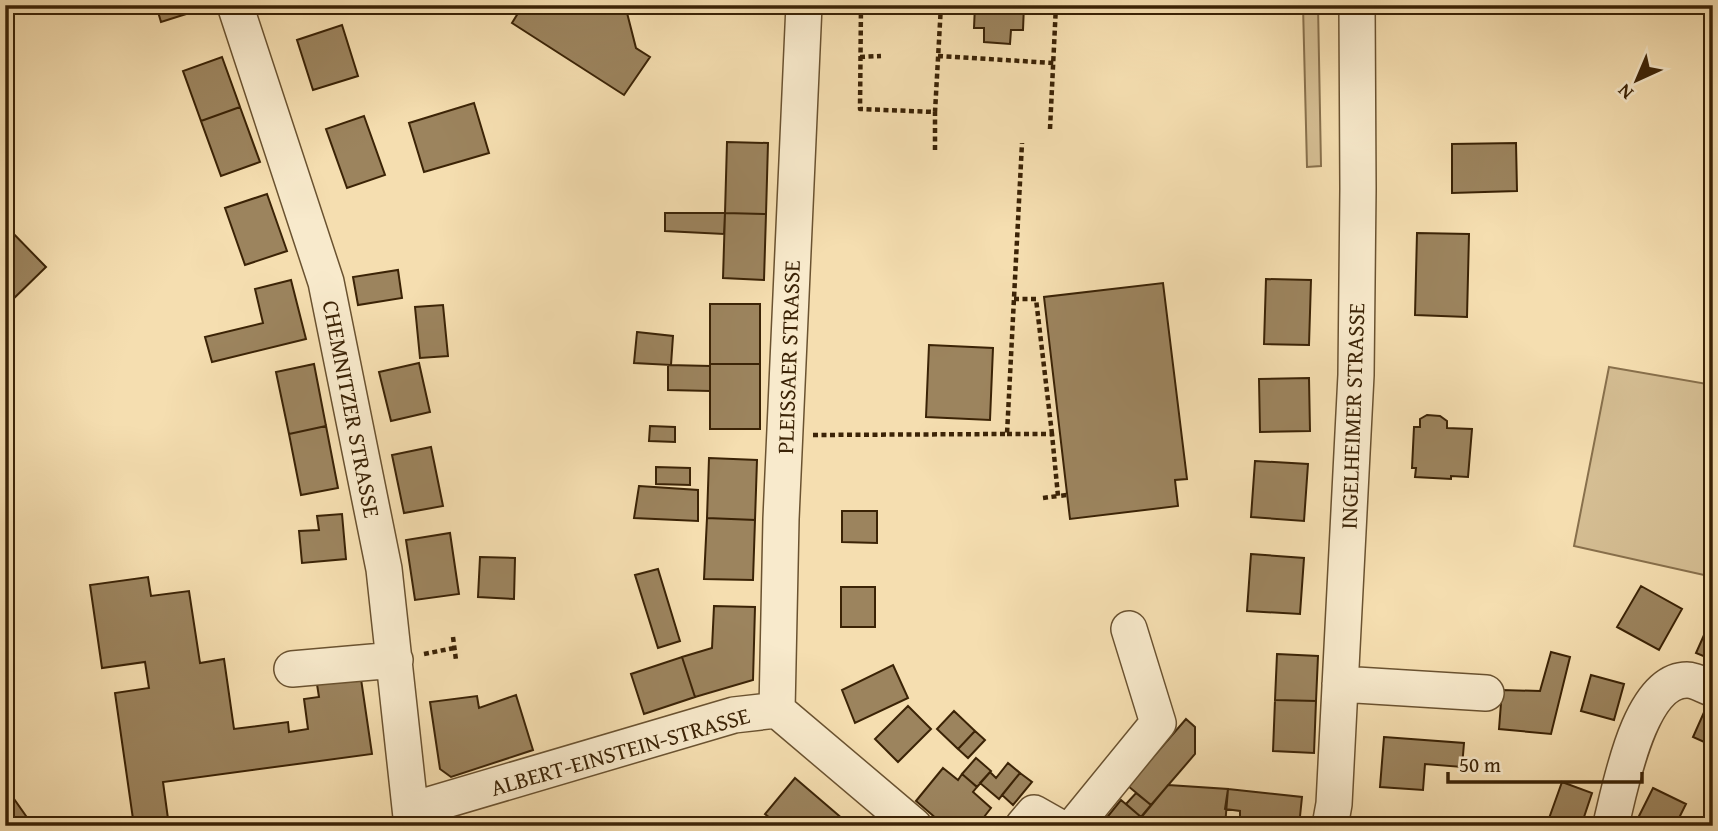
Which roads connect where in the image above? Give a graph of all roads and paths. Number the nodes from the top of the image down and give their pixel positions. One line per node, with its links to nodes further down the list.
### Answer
1 (235, 5): 24 (street, CHEMNITZER STRASSE)
2 (804, 5): 18 (street, PLEISSAER STRASSE)
3 (861, 5): 9 (path)
4 (940, 5): 8 (path)
5 (1056, 5): 10 (path)
6 (1357, 5): 27 (street, INGELHEIMER STRASSE)
7 (881, 55): 9 (path)
8 (938, 56): 10 (path); 11 (path)
9 (860, 57): 11 (path)
10 (1054, 63): 12 (path)
11 (935, 112): 14 (path)
12 (1050, 129)
13 (1022, 143): 15 (path)
14 (935, 150)
15 (1014, 299): 16 (path); 17 (path)
16 (1007, 434): 17 (path); 18 (path)
17 (1052, 434): 20 (path)
18 (785, 435): 30 (street, PLEISSAER STRASSE)
19 (1067, 495): 20 (path)
20 (1058, 496): 21 (path)
21 (1043, 498)
22 (1129, 629): 35 (street)
23 (453, 637): 25 (path)
24 (395, 660): 26 (street); 31 (street, CHEMNITZER STRASSE)
25 (456, 660)
26 (292, 669)
27 (1340, 684): 29 (street); 36 (street, INGELHEIMER STRASSE)
28 (1713, 689): 37 (street)
29 (1486, 693)
30 (777, 710): 31 (street, ALBERT-EINSTEIN-STRASSE); 32 (street, ALBERT-EINSTEIN-STRASSE)
31 (412, 818)
32 (914, 826)
33 (1023, 826): 34 (street)
34 (1057, 826)
35 (1074, 826)
36 (1330, 826)
37 (1614, 826)

